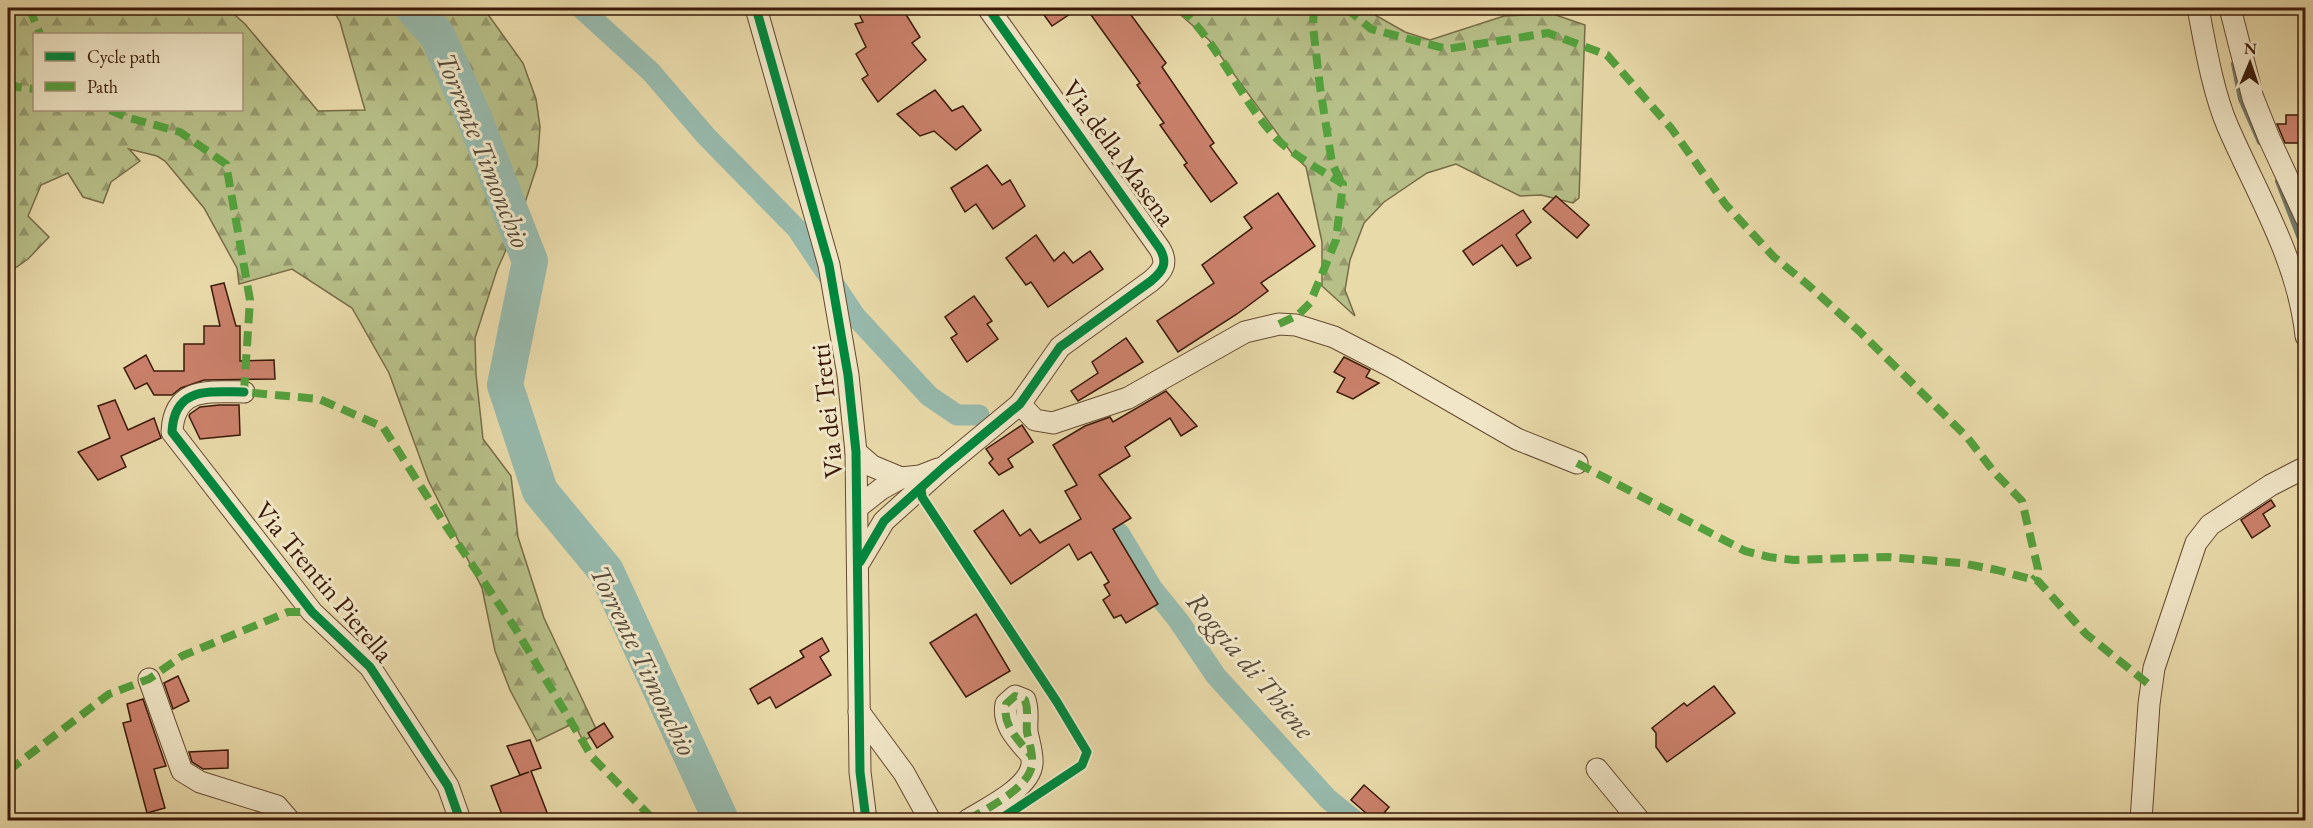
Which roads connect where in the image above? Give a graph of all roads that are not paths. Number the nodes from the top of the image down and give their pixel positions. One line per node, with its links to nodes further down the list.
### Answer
1 (756, 8): 9 (street, Via dei Tretti)
2 (988, 8): 8 (street, Via della Masena)
3 (2198, 8): 6 (street)
4 (2230, 8): 5 (street)
5 (2306, 218)
6 (2306, 336)
7 (244, 392): 22 (street, Via Trentin Pierella)
8 (1020, 404): 10 (street); 12 (street, Via della Masena)
9 (856, 452): 13 (street); 15 (street, Via dei Tretti)
10 (1577, 463)
11 (2306, 466): 27 (street)
12 (944, 467): 13 (street, Via della Masena); 14 (street, Via della Masena)
13 (901, 478): 15 (street, Via della Masena)
14 (921, 488): 15 (street, Via della Masena); 16 (street, Via della Masena)
15 (858, 507): 16 (street, Via dei Tretti)
16 (858, 566): 18 (street, Via dei Tretti)
17 (149, 680): 21 (street)
18 (859, 712): 23 (street, Via dei Tretti); 24 (street)
19 (1031, 755): 25 (street)
20 (1597, 769): 26 (street)
21 (289, 820)
22 (460, 820)
23 (866, 820)
24 (930, 820)
25 (968, 820)
26 (1639, 820)
27 (2141, 820)

